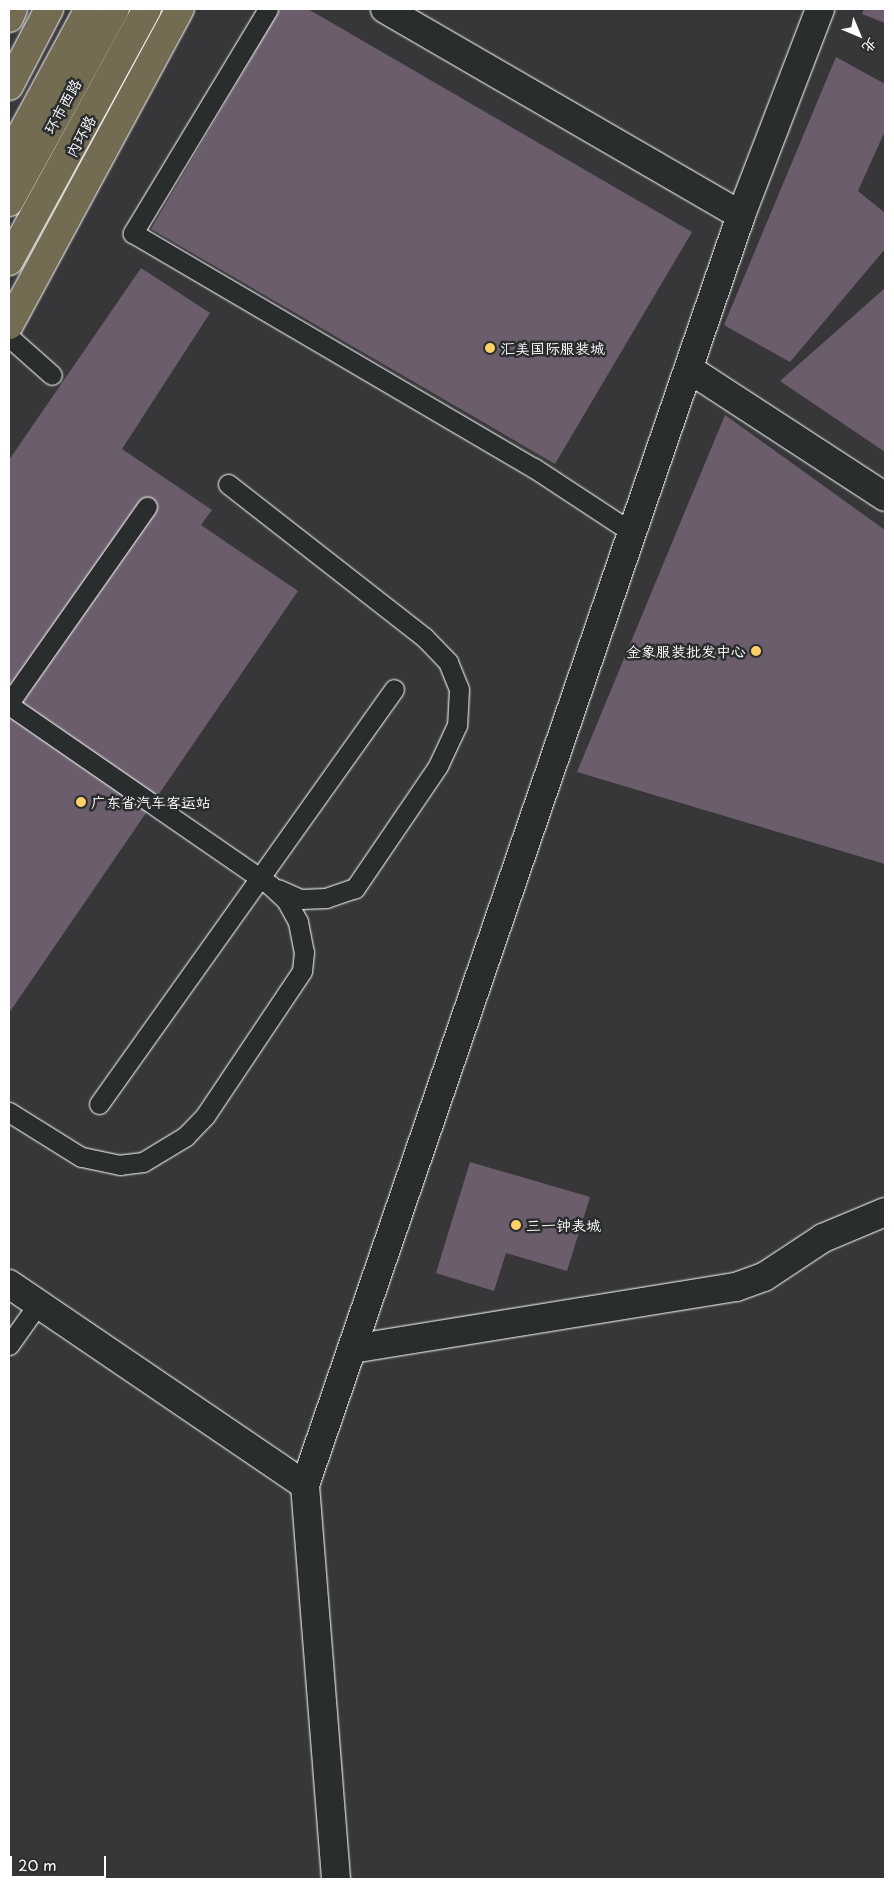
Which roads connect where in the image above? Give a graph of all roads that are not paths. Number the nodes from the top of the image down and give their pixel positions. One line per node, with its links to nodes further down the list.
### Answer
1 (13, 9): 10 (main road)
2 (89, 9): 13 (main road)
3 (115, 9): 14 (main road, 环市西路)
4 (148, 9): 16 (main road, 内环路)
5 (180, 9): 17 (main road)
6 (268, 9): 24 (lane)
7 (386, 9): 15 (street)
8 (820, 9): 15 (street)
9 (46, 10): 11 (main road); 12 (main road)
10 (9, 18)
11 (9, 74)
12 (9, 86)
13 (9, 157)
14 (9, 202)
15 (741, 215): 19 (street)
16 (9, 261)
17 (9, 325)
18 (9, 337): 20 (lane)
19 (689, 369): 22 (street); 24 (street)
20 (52, 375)
21 (228, 484): 27 (lane)
22 (885, 497)
23 (147, 507): 26 (lane)
24 (634, 533): 34 (street)
25 (394, 689): 27 (lane)
26 (9, 704): 27 (lane)
27 (265, 882): 28 (lane); 29 (lane)
28 (99, 1104)
29 (9, 1112)
30 (885, 1212): 34 (street)
31 (9, 1284): 32 (street)
32 (38, 1304): 33 (lane); 35 (street)
33 (9, 1346)
34 (352, 1349): 35 (street)
35 (305, 1486): 36 (street)
36 (336, 1879)

